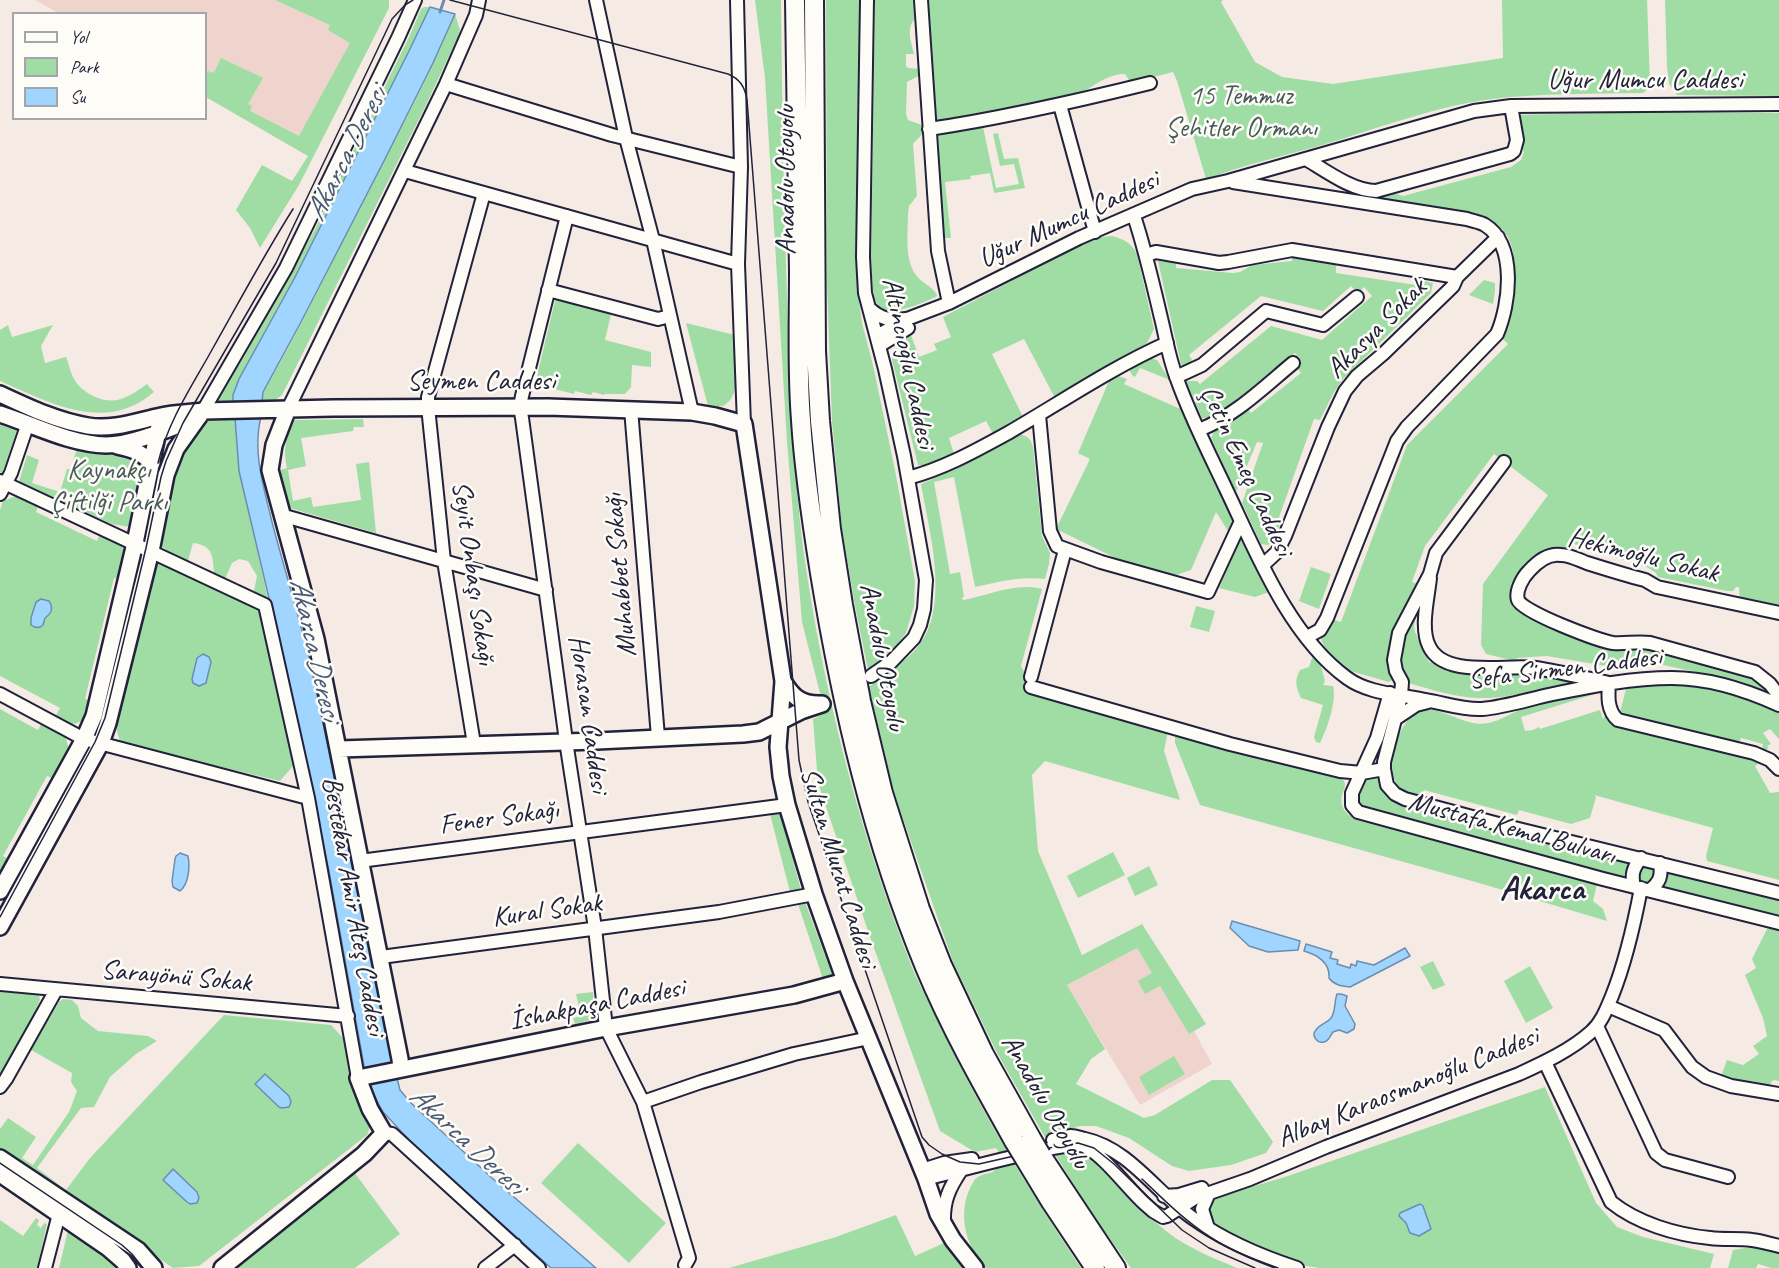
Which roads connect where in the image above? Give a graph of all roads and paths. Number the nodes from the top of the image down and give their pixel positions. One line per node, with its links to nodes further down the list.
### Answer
1 (415, 0): 47 (street)
2 (479, 0): 10 (street)
3 (596, 0): 15 (street)
4 (737, 0): 17 (street)
5 (795, 0): 122 (highway, Anadolu Otoyolu)
6 (814, 0): 122 (highway, Anadolu Otoyolu)
7 (867, 0): 34 (street, Altıncıoğlu Caddesi)
8 (921, 0): 14 (street)
9 (1150, 83): 12 (street)
10 (446, 84): 15 (street); 19 (street)
11 (1779, 104): 13 (street, Uğur Mumcu Caddesi)
12 (1060, 105): 14 (street); 25 (street)
13 (1511, 106): 16 (street, Uğur Mumcu Caddesi); 16 (street)
14 (929, 129): 33 (street)
15 (626, 138): 17 (street); 27 (street)
16 (1306, 159): 18 (street, Uğur Mumcu Caddesi)
17 (741, 167): 29 (street)
18 (1270, 169): 20 (street, Uğur Mumcu Caddesi); 21 (street)
19 (405, 171): 22 (street); 44 (street)
20 (1228, 181): 21 (street); 24 (street, Uğur Mumcu Caddesi)
21 (1277, 188): 26 (street)
22 (484, 193): 23 (street); 42 (street, Seyit Onbaşı Sokağı)
23 (567, 216): 27 (street); 31 (street)
24 (1134, 216): 25 (street, Uğur Mumcu Caddesi); 28 (street, Çetin Emeç Caddesi)
25 (1095, 232): 33 (street, Uğur Mumcu Caddesi)
26 (1498, 237): 30 (street, Akasya Sokak); 70 (street)
27 (653, 240): 29 (street); 35 (street)
28 (1146, 255): 30 (street); 38 (street, Çetin Emeç Caddesi)
29 (738, 264): 52 (street)
30 (1457, 277): 66 (street, Akasya Sokak)
31 (548, 290): 35 (street); 43 (street)
32 (1357, 297): 40 (street)
33 (949, 303): 36 (street); 37 (street)
34 (869, 308): 36 (street); 37 (street, Altıncıoğlu Caddesi)
35 (670, 316): 46 (street)
36 (908, 319): 37 (street)
37 (878, 341): 58 (street, Altıncıoğlu Caddesi)
38 (1167, 343): 40 (street, Çetin Emeç Caddesi); 49 (street)
39 (1293, 363): 53 (street)
40 (1176, 377): 53 (street, Çetin Emeç Caddesi)
41 (0, 394): 50 (main road, Seymen Caddesi)
42 (428, 407): 43 (main road, Seymen Caddesi); 44 (main road, Seymen Caddesi); 65 (street, Seyit Onbaşı Sokağı)
43 (520, 407): 45 (main road, Seymen Caddesi); 68 (street, Horasan Caddesi)
44 (280, 409): 47 (main road, Seymen Caddesi); 60 (main road)
45 (631, 409): 46 (main road, Seymen Caddesi); 83 (street, Muhabbet Sokağı)
46 (692, 412): 52 (main road, Seymen Caddesi)
47 (205, 413): 50 (main road, Seymen Caddesi); 54 (main road, Seymen Caddesi); 63 (main road)
48 (0, 414): 51 (main road, Seymen Caddesi)
49 (1039, 415): 58 (street); 64 (street)
50 (161, 416): 54 (main road)
51 (28, 423): 55 (main road, Seymen Caddesi); 59 (street)
52 (744, 424): 72 (main road, Sultan Murat Caddesi)
53 (1199, 430): 61 (street, Çetin Emeç Caddesi)
54 (157, 434): 55 (main road, Seymen Caddesi); 57 (main road)
55 (108, 445): 57 (main road)
56 (1504, 462): 67 (street)
57 (152, 463): 62 (main road)
58 (908, 478): 71 (street, Altıncıoğlu Caddesi)
59 (2, 486): 62 (street)
60 (281, 515): 65 (street); 89 (main road)
61 (1241, 521): 64 (street); 66 (street, Çetin Emeç Caddesi)
62 (135, 543): 63 (street); 84 (main road)
63 (151, 550): 86 (main road); 93 (street, Bestekar Amir Ateş Caddesi)
64 (1065, 550): 92 (street)
65 (444, 561): 68 (street); 87 (street, Seyit Onbaşı Sokağı)
66 (1263, 565): 70 (street, Çetin Emeç Caddesi)
67 (1430, 574): 73 (street); 76 (street)
68 (546, 590): 85 (street, Horasan Caddesi)
69 (1779, 613): 77 (street, Hekimoğlu Sokak)
70 (1307, 637): 74 (street, Çetin Emeç Caddesi)
71 (871, 676)
72 (783, 681): 79 (main road); 82 (main road, Sultan Murat Caddesi)
73 (1609, 683): 78 (street, Sefa Sirmen Caddesi); 80 (street, Sefa Sirmen Caddesi); 91 (street)
74 (1365, 687): 76 (street, Çetin Emeç Caddesi); 81 (street)
75 (0, 694): 84 (street)
76 (1395, 695): 78 (street, Sefa Sirmen Caddesi); 81 (street, Mustafa Kemal Bulvarı)
77 (1779, 696)
78 (1431, 701): 81 (street)
79 (822, 704): 82 (main road); 88 (main road)
80 (1779, 705)
81 (1390, 717): 90 (street, Mustafa Kemal Bulvarı); 92 (street, Mustafa Kemal Bulvarı)
82 (779, 722): 83 (main road); 88 (main road, Sultan Murat Caddesi)
83 (658, 737): 85 (main road)
84 (84, 739): 86 (street); 100 (main road)
85 (566, 741): 87 (main road); 95 (street, Horasan Caddesi)
86 (100, 743): 93 (street); 104 (main road)
87 (474, 744): 89 (main road)
88 (778, 747): 94 (main road, Sultan Murat Caddesi)
89 (339, 749): 97 (main road)
90 (1384, 769): 92 (street); 96 (street, Mustafa Kemal Bulvarı)
91 (1779, 769)
92 (1362, 773): 99 (street, Mustafa Kemal Bulvarı)
93 (308, 798): 111 (street, Bestekar Amir Ateş Caddesi)
94 (787, 805): 95 (street, Fener Sokağı); 102 (main road, Sultan Murat Caddesi)
95 (581, 831): 97 (street, Fener Sokağı); 105 (street, Horasan Caddesi)
96 (1643, 859): 98 (street); 99 (street)
97 (360, 861): 106 (main road)
98 (1661, 863): 99 (street); 101 (street)
99 (1642, 888): 103 (street, Mustafa Kemal Bulvarı); 110 (street, Albay Karaosmanoğlu Caddesi)
100 (0, 891)
101 (1779, 893)
102 (814, 894): 105 (street, Kural Sokak); 107 (main road, Sultan Murat Caddesi)
103 (1779, 923)
104 (0, 927)
105 (595, 928): 106 (street, Kural Sokak); 113 (street, Horasan Caddesi)
106 (381, 957): 116 (main road)
107 (845, 981): 113 (main road, İshakpaşa Caddesi); 114 (main road, Sultan Murat Caddesi)
108 (0, 984): 109 (street, Sarayönü Sokak)
109 (56, 990): 111 (street, Sarayönü Sokak); 118 (street)
110 (1608, 1006): 112 (street, Albay Karaosmanoğlu Caddesi); 119 (street)
111 (348, 1016): 117 (street, Bestekar Amir Ateş Caddesi)
112 (1597, 1026): 115 (street, Albay Karaosmanoğlu Caddesi); 131 (street)
113 (606, 1028): 116 (main road, İshakpaşa Caddesi); 120 (street)
114 (869, 1038): 120 (street); 123 (main road, Sultan Murat Caddesi)
115 (1545, 1062): 128 (street, Albay Karaosmanoğlu Caddesi); 139 (street)
116 (398, 1070): 117 (main road, İshakpaşa Caddesi)
117 (362, 1078): 121 (main road, Bestekar Amir Ateş Caddesi)
118 (0, 1087)
119 (1779, 1094)
120 (643, 1102): 140 (street)
121 (384, 1133): 138 (street, Bestekar Amir Ateş Caddesi); 145 (main road)
122 (1022, 1140): 124 (highway, Anadolu Otoyolu, bridge)
123 (916, 1154): 126 (street); 130 (main road, Sultan Murat Caddesi)
124 (1033, 1157): 148 (highway, Anadolu Otoyolu); 149 (highway, Anadolu Otoyolu)
125 (0, 1158): 144 (main road)
126 (944, 1163): 130 (street); 133 (street)
127 (962, 1169): 130 (street); 134 (street); 136 (street)
128 (1264, 1172): 132 (street); 133 (street)
129 (0, 1174): 135 (main road)
130 (924, 1175): 136 (main road, Sultan Murat Caddesi)
131 (1728, 1178)
132 (1209, 1193): 134 (street); 137 (street)
133 (1164, 1196): 134 (street)
134 (1179, 1207): 137 (street)
135 (59, 1214): 142 (main road); 143 (street)
136 (945, 1226): 141 (main road, Sultan Murat Caddesi)
137 (1209, 1230): 150 (street)
138 (515, 1245): 146 (street); 147 (street, Bestekar Amir Ateş Caddesi)
139 (1779, 1246)
140 (685, 1265)
141 (973, 1265)
142 (128, 1266)
143 (45, 1268)
144 (154, 1268)
145 (222, 1268)
146 (485, 1268)
147 (539, 1268)
148 (1095, 1268)
149 (1116, 1268)
150 (1297, 1268)

